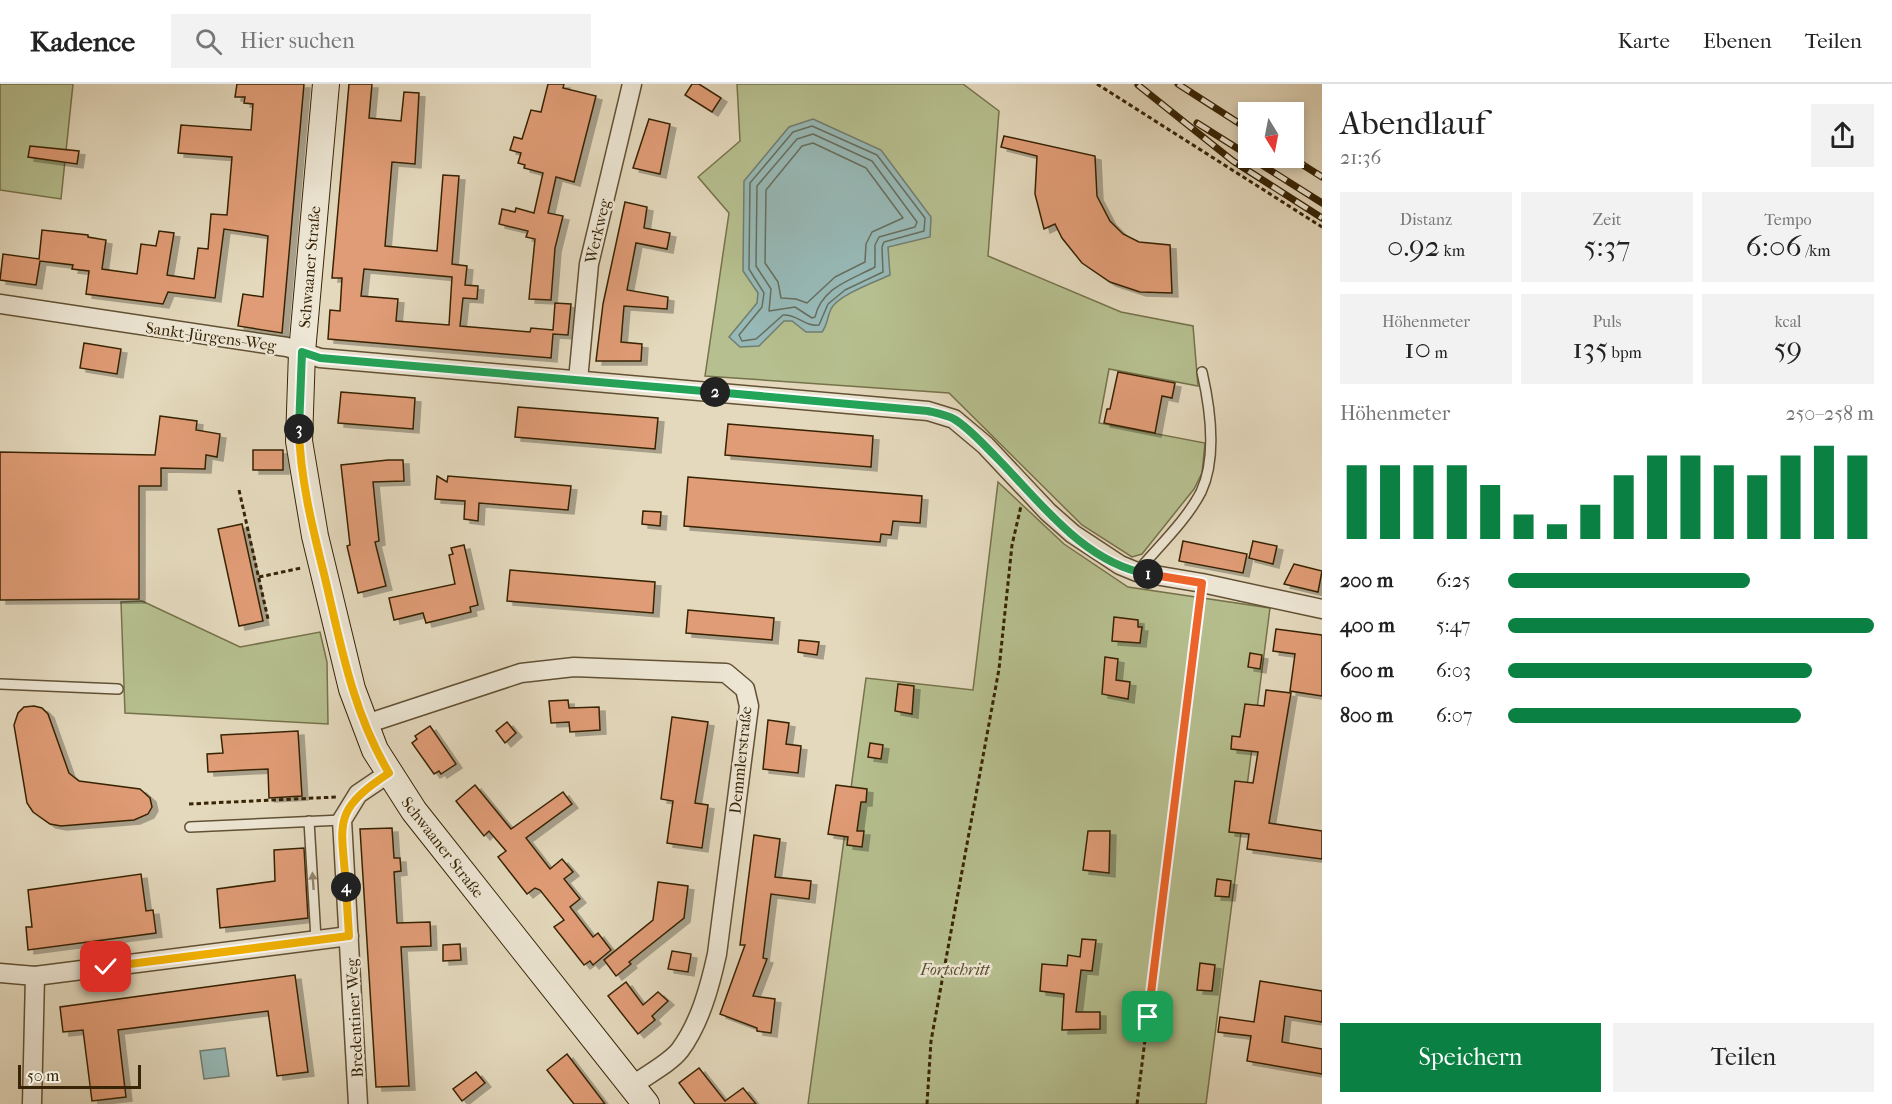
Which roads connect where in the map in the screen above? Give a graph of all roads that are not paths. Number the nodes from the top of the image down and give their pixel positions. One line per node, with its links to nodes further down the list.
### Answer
1 (326, 84): 4 (main road, Schwaaner Straße)
2 (632, 84): 6 (street, Werkweg)
3 (0, 304): 4 (street, Sankt-Jürgens-Weg)
4 (302, 352): 6 (street, Sankt-Jürgens-Weg); 11 (main road, Schwaaner Straße)
5 (1202, 372): 7 (lane)
6 (578, 380): 7 (street, Sankt-Jürgens-Weg)
7 (1137, 572): 8 (street, Sankt-Jürgens-Weg)
8 (1322, 609)
9 (0, 684): 10 (lane)
10 (118, 689)
11 (363, 725): 12 (main road, Schwaaner Straße); 20 (street, Demmlerstraße)
12 (389, 773): 13 (street); 20 (main road, Schwaaner Straße)
13 (342, 820): 14 (lane); 16 (street, Bredentiner Weg)
14 (309, 822): 15 (lane); 17 (lane, one-way to 14)
15 (190, 827)
16 (349, 936): 17 (street); 22 (street, Bredentiner Weg)
17 (316, 939): 19 (street)
18 (0, 973): 19 (street)
19 (35, 976): 21 (street)
20 (639, 1095)
21 (32, 1104)
22 (358, 1104)

